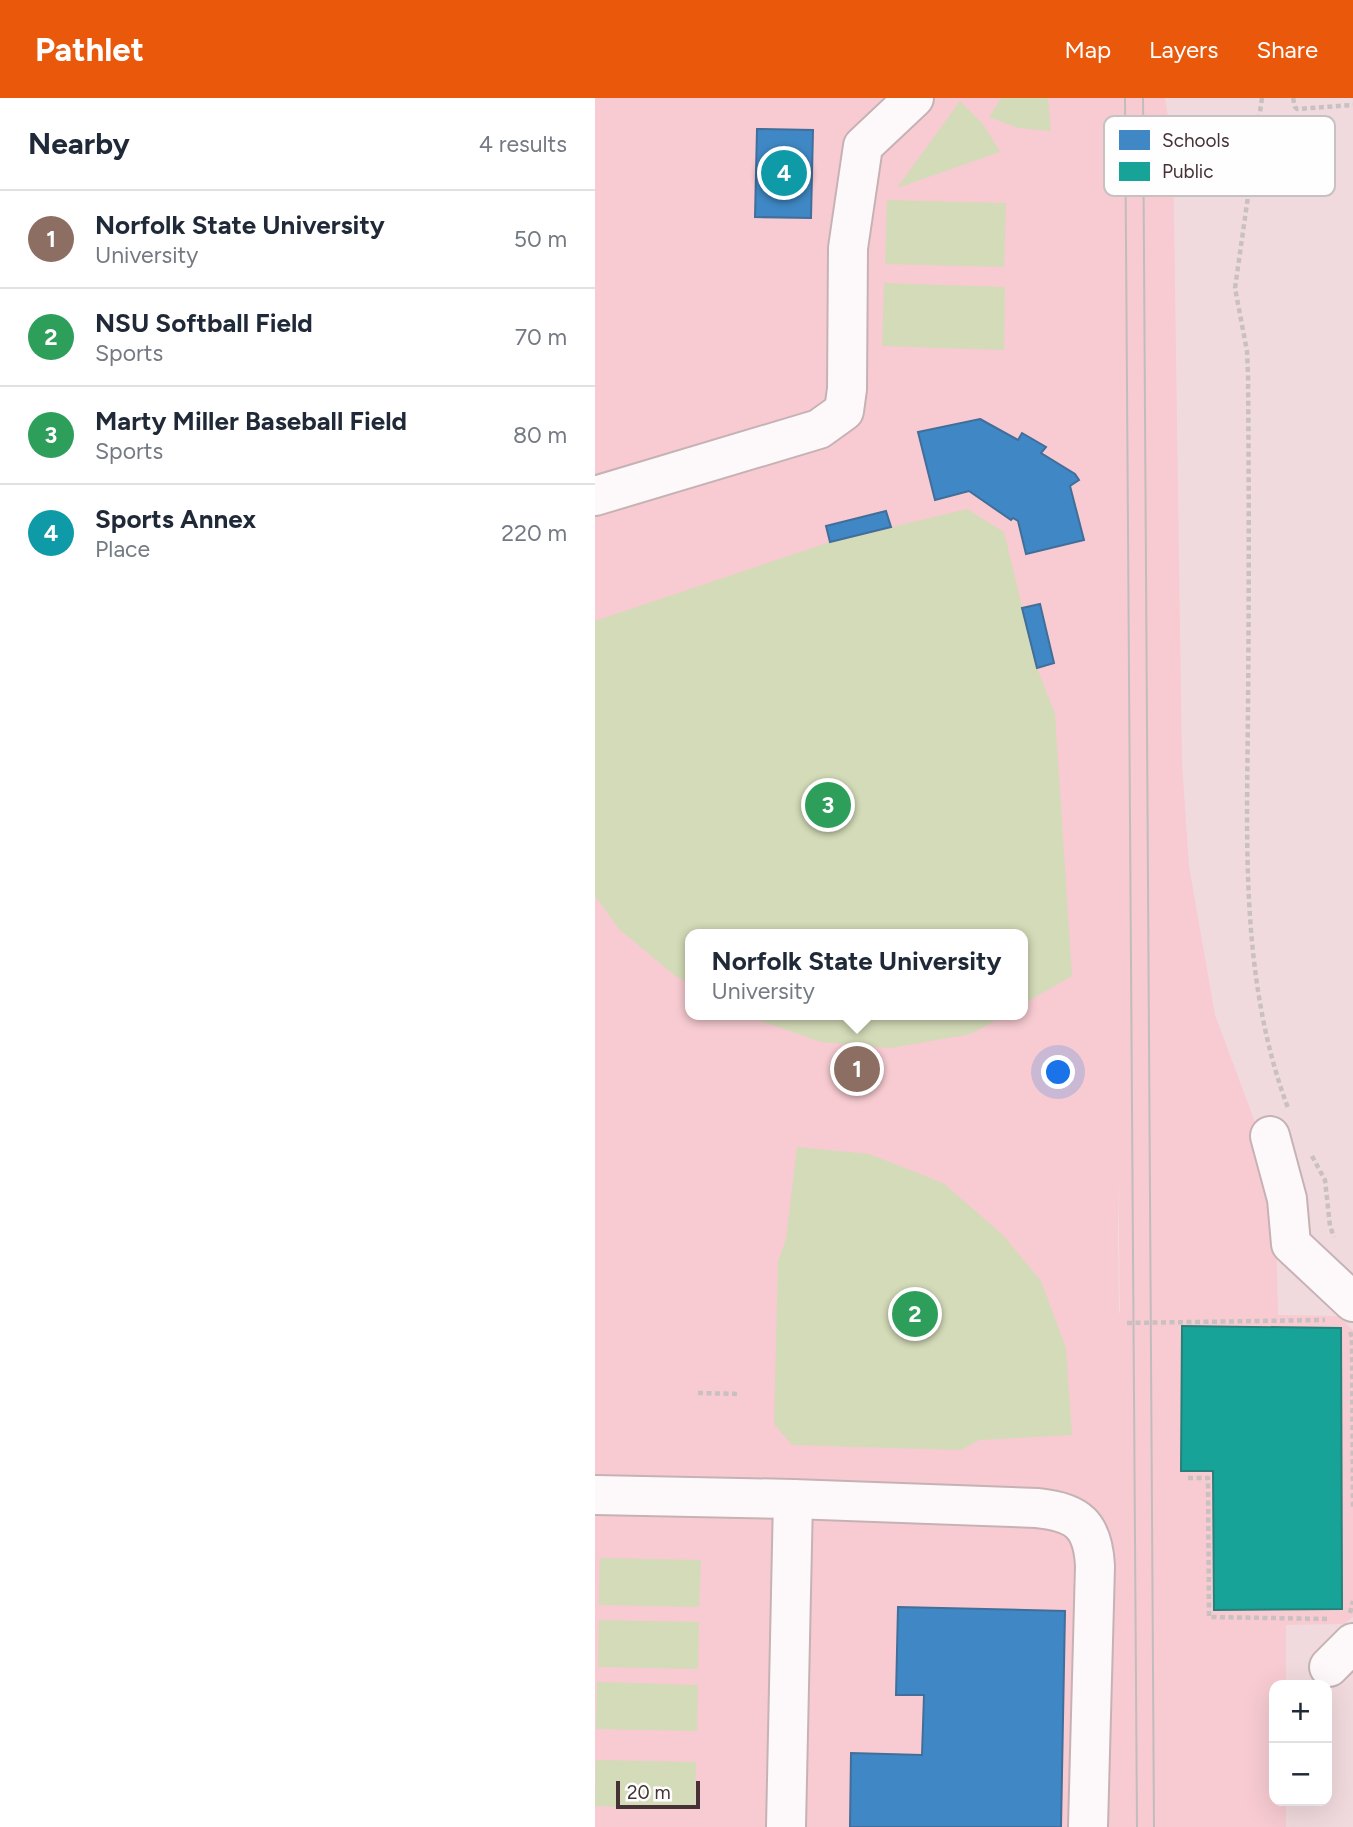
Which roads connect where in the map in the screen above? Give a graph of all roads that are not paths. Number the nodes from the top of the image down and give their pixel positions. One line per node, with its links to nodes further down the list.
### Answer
1 (914, 98): 2 (lane)
2 (595, 496)
3 (1280, 1125): 4 (lane)
4 (1344, 1317)
5 (595, 1495): 6 (lane)
6 (793, 1499): 7 (lane); 8 (lane)
7 (786, 1827)
8 (1088, 1827)

